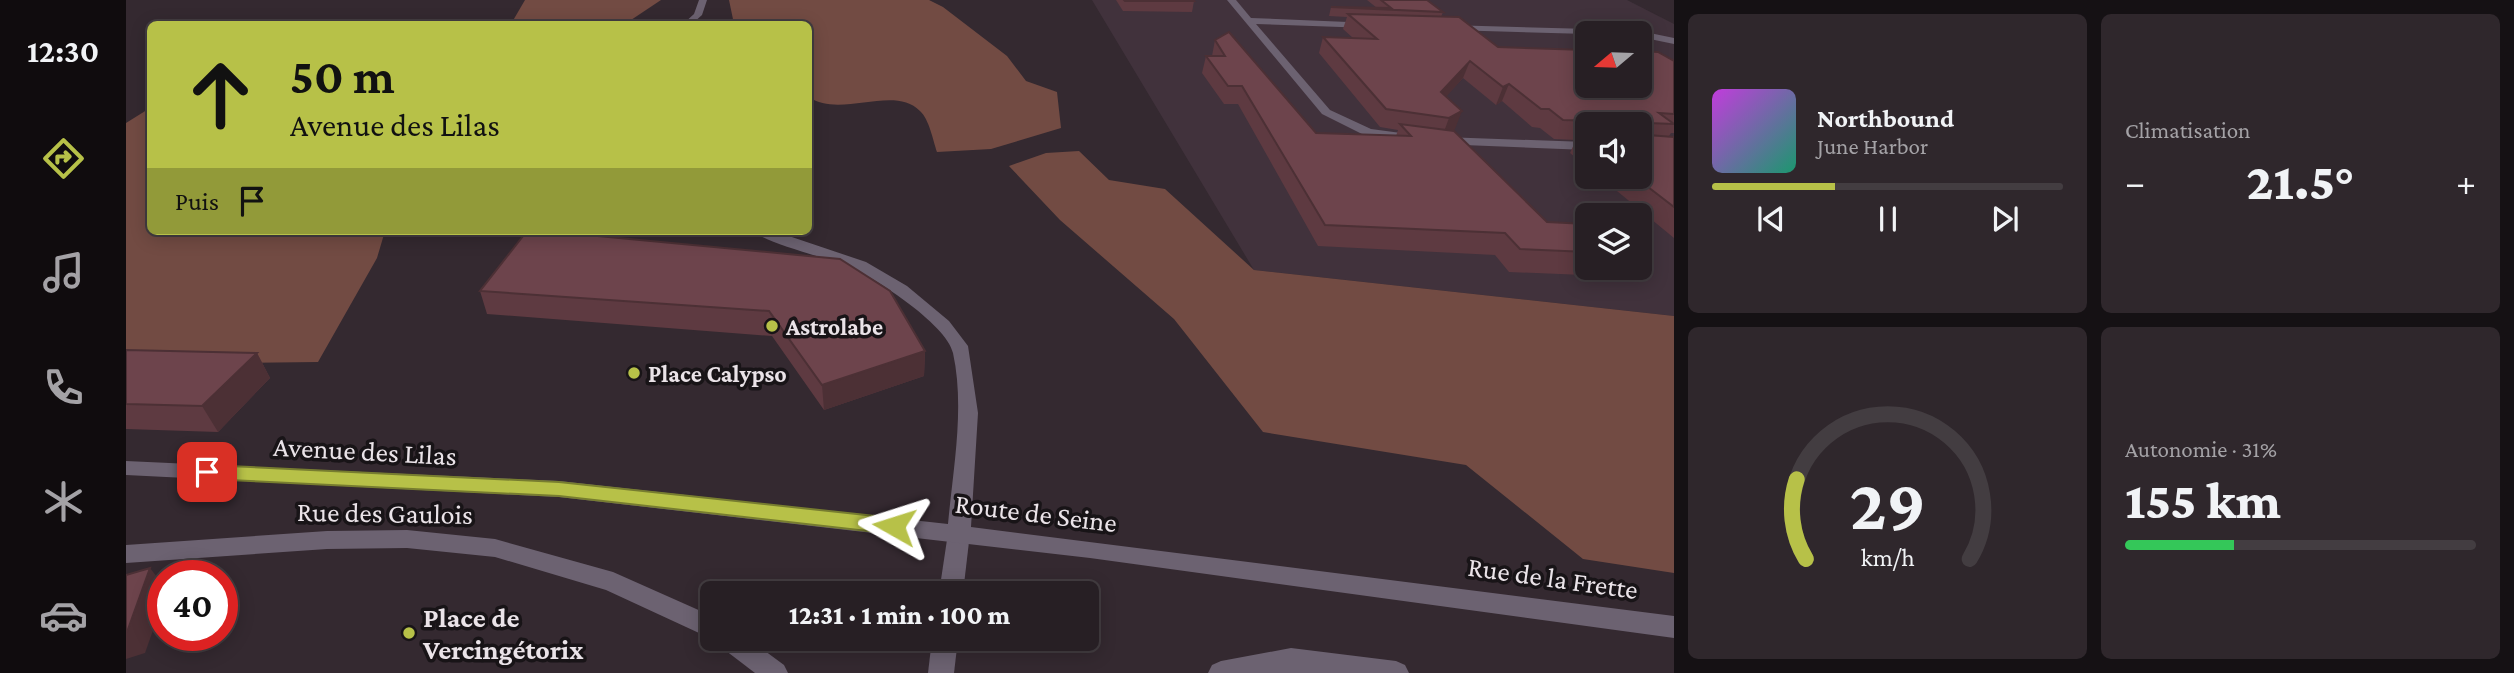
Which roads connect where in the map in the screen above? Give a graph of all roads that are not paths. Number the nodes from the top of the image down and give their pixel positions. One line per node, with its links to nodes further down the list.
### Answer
1 (703, 0): 3 (street)
2 (1231, 0): 4 (street)
3 (691, 21)
4 (1249, 21): 5 (street); 10 (street)
5 (1377, 25)
6 (1432, 26): 7 (street)
7 (1575, 31)
8 (1652, 36): 9 (street)
9 (1674, 41)
10 (1575, 146)
11 (772, 235): 14 (street)
12 (126, 468): 13 (street, Avenue des Lilas)
13 (559, 489): 14 (street, Route de Seine)
14 (959, 533): 16 (street); 17 (street, Route de Seine)
15 (126, 554): 18 (street, Rue des Gaulois)
16 (953, 581)
17 (1423, 591): 19 (street, Rue de la Frette)
18 (700, 622)
19 (1674, 627)
20 (746, 651): 22 (street)
21 (944, 651): 23 (street)
22 (775, 673)
23 (941, 673)
24 (1221, 673): 25 (street)
25 (1396, 673)

